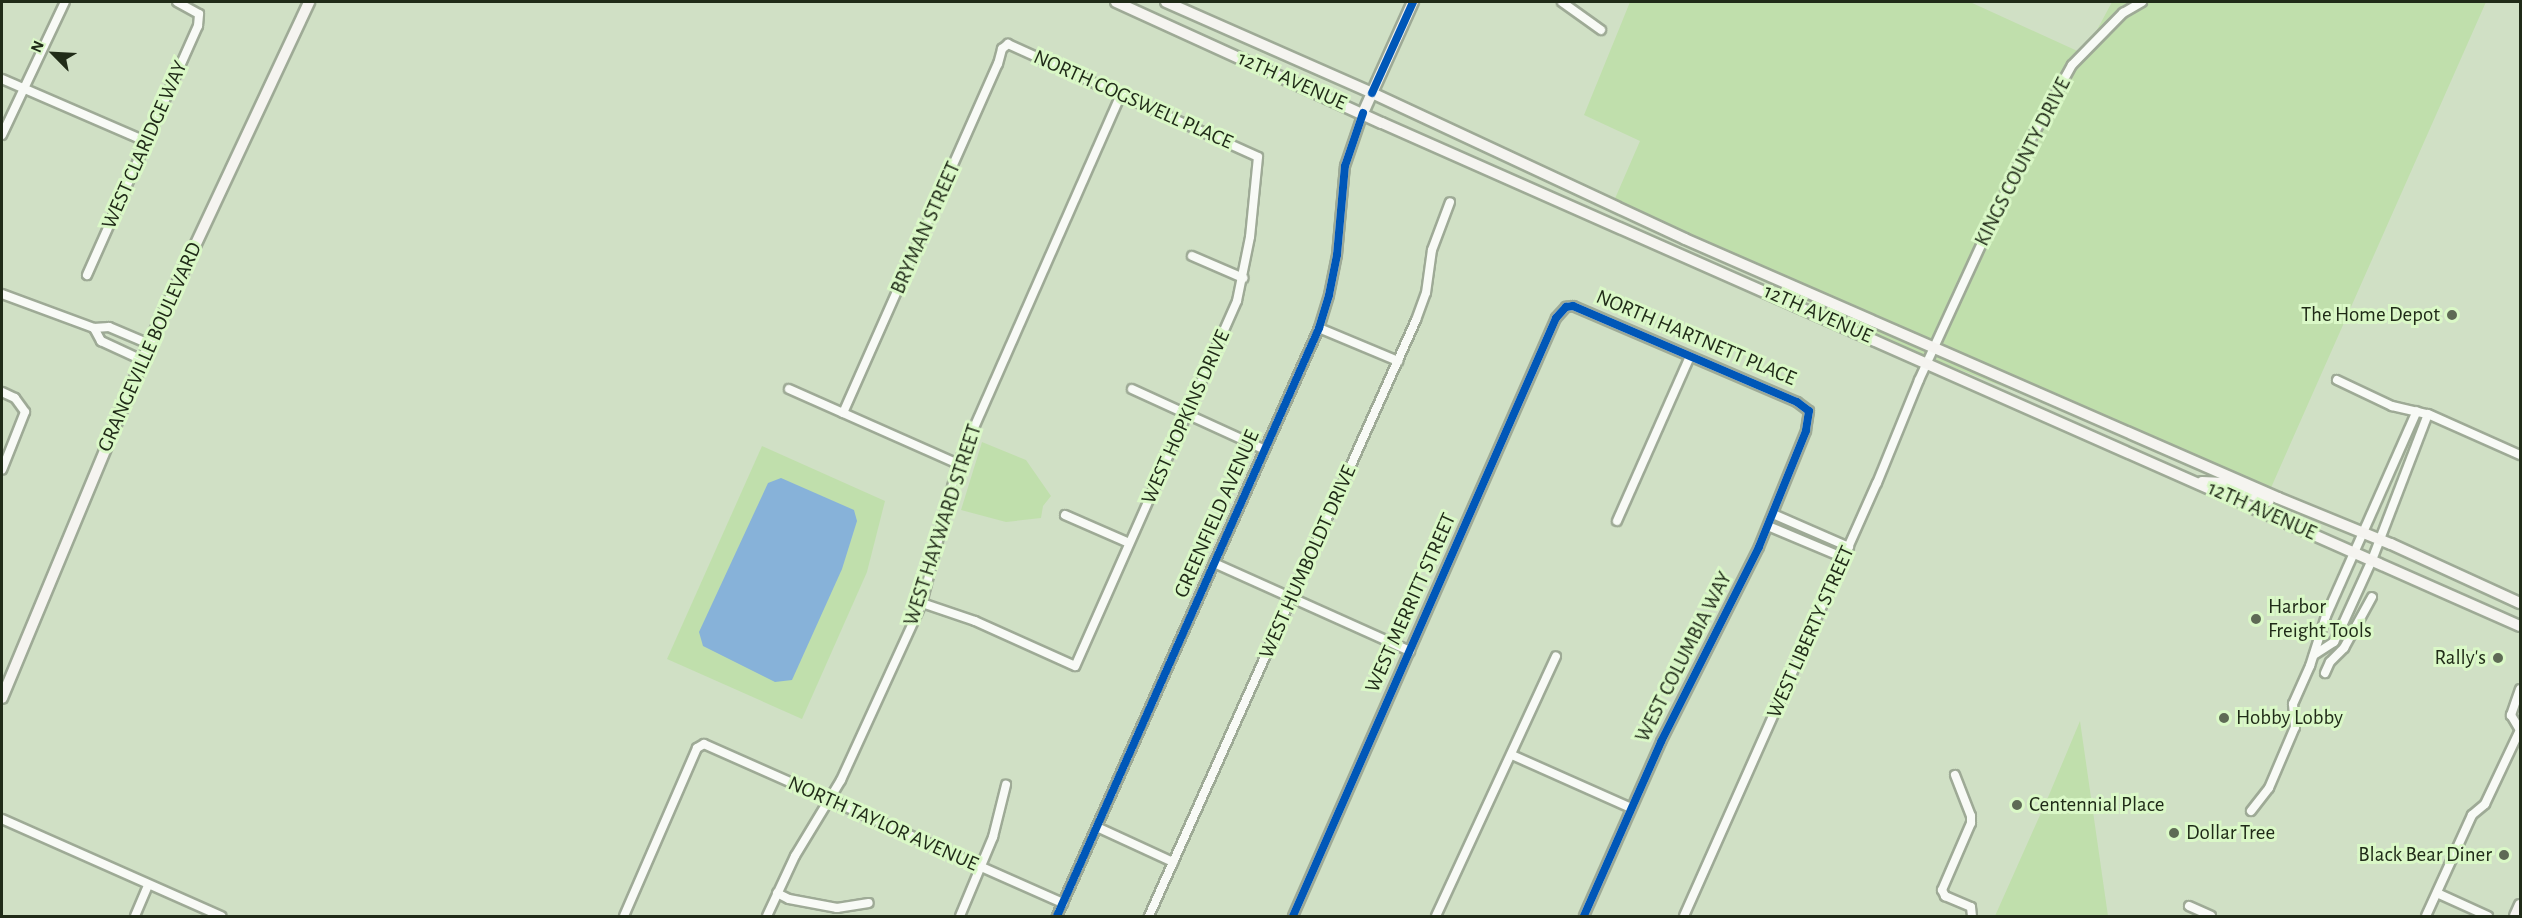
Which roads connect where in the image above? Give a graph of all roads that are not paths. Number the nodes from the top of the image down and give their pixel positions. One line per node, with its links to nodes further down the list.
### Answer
1 (65, 2): 12 (street)
2 (177, 2): 17 (street, WEST CLARIDGE WAY)
3 (309, 2): 27 (main road, GRANGEVILLE BOULEVARD)
4 (1116, 2): 15 (main road, 12TH AVENUE)
5 (1166, 2): 13 (main road, 12TH AVENUE)
6 (1413, 2): 13 (main road, GREENFIELD AVENUE)
7 (1562, 2): 9 (street)
8 (2142, 2): 28 (street, KINGS COUNTY DRIVE)
9 (1601, 30)
10 (1008, 44): 14 (street, NORTH COGSWELL PLACE); 39 (street, BRYMAN STREET)
11 (2, 79): 12 (street)
12 (24, 87): 16 (street); 17 (street)
13 (1372, 93): 15 (main road, GREENFIELD AVENUE); 28 (main road, 12TH AVENUE)
14 (1121, 94): 18 (street, NORTH COGSWELL PLACE); 44 (street, WEST HAYWARD STREET)
15 (1363, 113): 26 (street, GREENFIELD AVENUE); 32 (main road, 12TH AVENUE)
16 (2, 135)
17 (145, 141): 21 (street, WEST CLARIDGE WAY)
18 (1258, 157): 22 (street, WEST HOPKINS DRIVE)
19 (1450, 202): 31 (street, WEST HUMBOLDT DRIVE)
20 (1191, 256): 22 (street)
21 (87, 275)
22 (1243, 278): 40 (street, WEST HOPKINS DRIVE)
23 (2, 294): 25 (street)
24 (1566, 307): 29 (street, NORTH HARTNETT PLACE); 65 (street, WEST MERRITT STREET)
25 (94, 328): 27 (street); 30 (street)
26 (1320, 328): 31 (street); 42 (street, GREENFIELD AVENUE)
27 (149, 344): 30 (main road, GRANGEVILLE BOULEVARD)
28 (1934, 346): 32 (street, WEST LIBERTY STREET); 47 (main road, 12TH AVENUE)
29 (1690, 356): 37 (street, NORTH HARTNETT PLACE); 50 (street)
30 (142, 360): 70 (main road, GRANGEVILLE BOULEVARD)
31 (1398, 361): 61 (street, WEST HUMBOLDT DRIVE)
32 (1927, 362): 46 (main road, 12TH AVENUE); 55 (street, WEST LIBERTY STREET)
33 (2337, 380): 38 (street)
34 (789, 389): 39 (street)
35 (1132, 389): 40 (street)
36 (2, 392): 45 (street)
37 (1809, 411): 48 (street, WEST COLUMBIA WAY)
38 (2417, 411): 41 (street); 52 (street)
39 (843, 413): 44 (street)
40 (1186, 414): 42 (street); 54 (street, WEST HOPKINS DRIVE)
41 (2428, 414): 43 (street); 53 (street)
42 (1265, 450): 59 (street, GREENFIELD AVENUE)
43 (2520, 455)
44 (958, 464): 62 (street, WEST HAYWARD STREET)
45 (2, 470)
46 (2200, 483): 47 (main road); 56 (main road, 12TH AVENUE)
47 (2278, 498): 52 (main road, 12TH AVENUE)
48 (1773, 514): 51 (street, WEST COLUMBIA WAY); 55 (street)
49 (1065, 515): 54 (street)
50 (1617, 521)
51 (1768, 526): 57 (street); 76 (street, WEST COLUMBIA WAY)
52 (2363, 533): 53 (main road, 12TH AVENUE); 56 (street)
53 (2379, 539): 58 (street); 63 (main road, 12TH AVENUE)
54 (1129, 543): 62 (street, WEST HOPKINS DRIVE)
55 (1849, 547): 57 (street, WEST LIBERTY STREET)
56 (2356, 553): 58 (main road, 12TH AVENUE); 66 (street)
57 (1844, 558): 99 (street, WEST LIBERTY STREET)
58 (2372, 560): 64 (main road, 12TH AVENUE); 66 (street)
59 (1214, 563): 61 (street); 79 (street, GREENFIELD AVENUE)
60 (2372, 597): 68 (street)
61 (1292, 598): 65 (street); 80 (street, WEST HUMBOLDT DRIVE)
62 (922, 603): 75 (street, WEST HAYWARD STREET)
63 (2520, 603)
64 (2520, 626)
65 (1410, 651): 96 (street, WEST MERRITT STREET)
66 (2314, 655): 77 (street)
67 (1556, 656): 72 (street)
68 (2325, 673)
69 (2520, 689): 71 (street)
70 (2, 698)
71 (2520, 730): 84 (street)
72 (1512, 755): 76 (street); 97 (street)
73 (1955, 775): 100 (street)
74 (1006, 785): 81 (street)
75 (831, 801): 81 (street, NORTH TAYLOR AVENUE); 83 (street, WEST HAYWARD STREET); 91 (street, NORTH TAYLOR AVENUE)
76 (1631, 808): 98 (street, WEST COLUMBIA WAY)
77 (2251, 811)
78 (2, 819): 82 (street)
79 (1097, 827): 80 (street); 86 (street, GREENFIELD AVENUE)
80 (1173, 862): 95 (street, WEST HUMBOLDT DRIVE)
81 (981, 867): 86 (street, NORTH TAYLOR AVENUE); 93 (street)
82 (148, 885): 89 (street); 90 (street)
83 (777, 893): 85 (street); 92 (street, WEST HAYWARD STREET)
84 (2437, 893): 102 (street); 103 (street)
85 (870, 903)
86 (1063, 903): 94 (street, GREENFIELD AVENUE)
87 (2520, 905): 104 (main road)
88 (2189, 906): 101 (street)
89 (135, 916)
90 (221, 916)
91 (624, 916)
92 (767, 916)
93 (960, 916)
94 (1057, 916)
95 (1149, 916)
96 (1293, 916)
97 (1436, 916)
98 (1584, 916)
99 (1684, 916)
100 (1972, 916)
101 (2211, 916)
102 (2426, 916)
103 (2488, 916)
104 (2515, 916)

